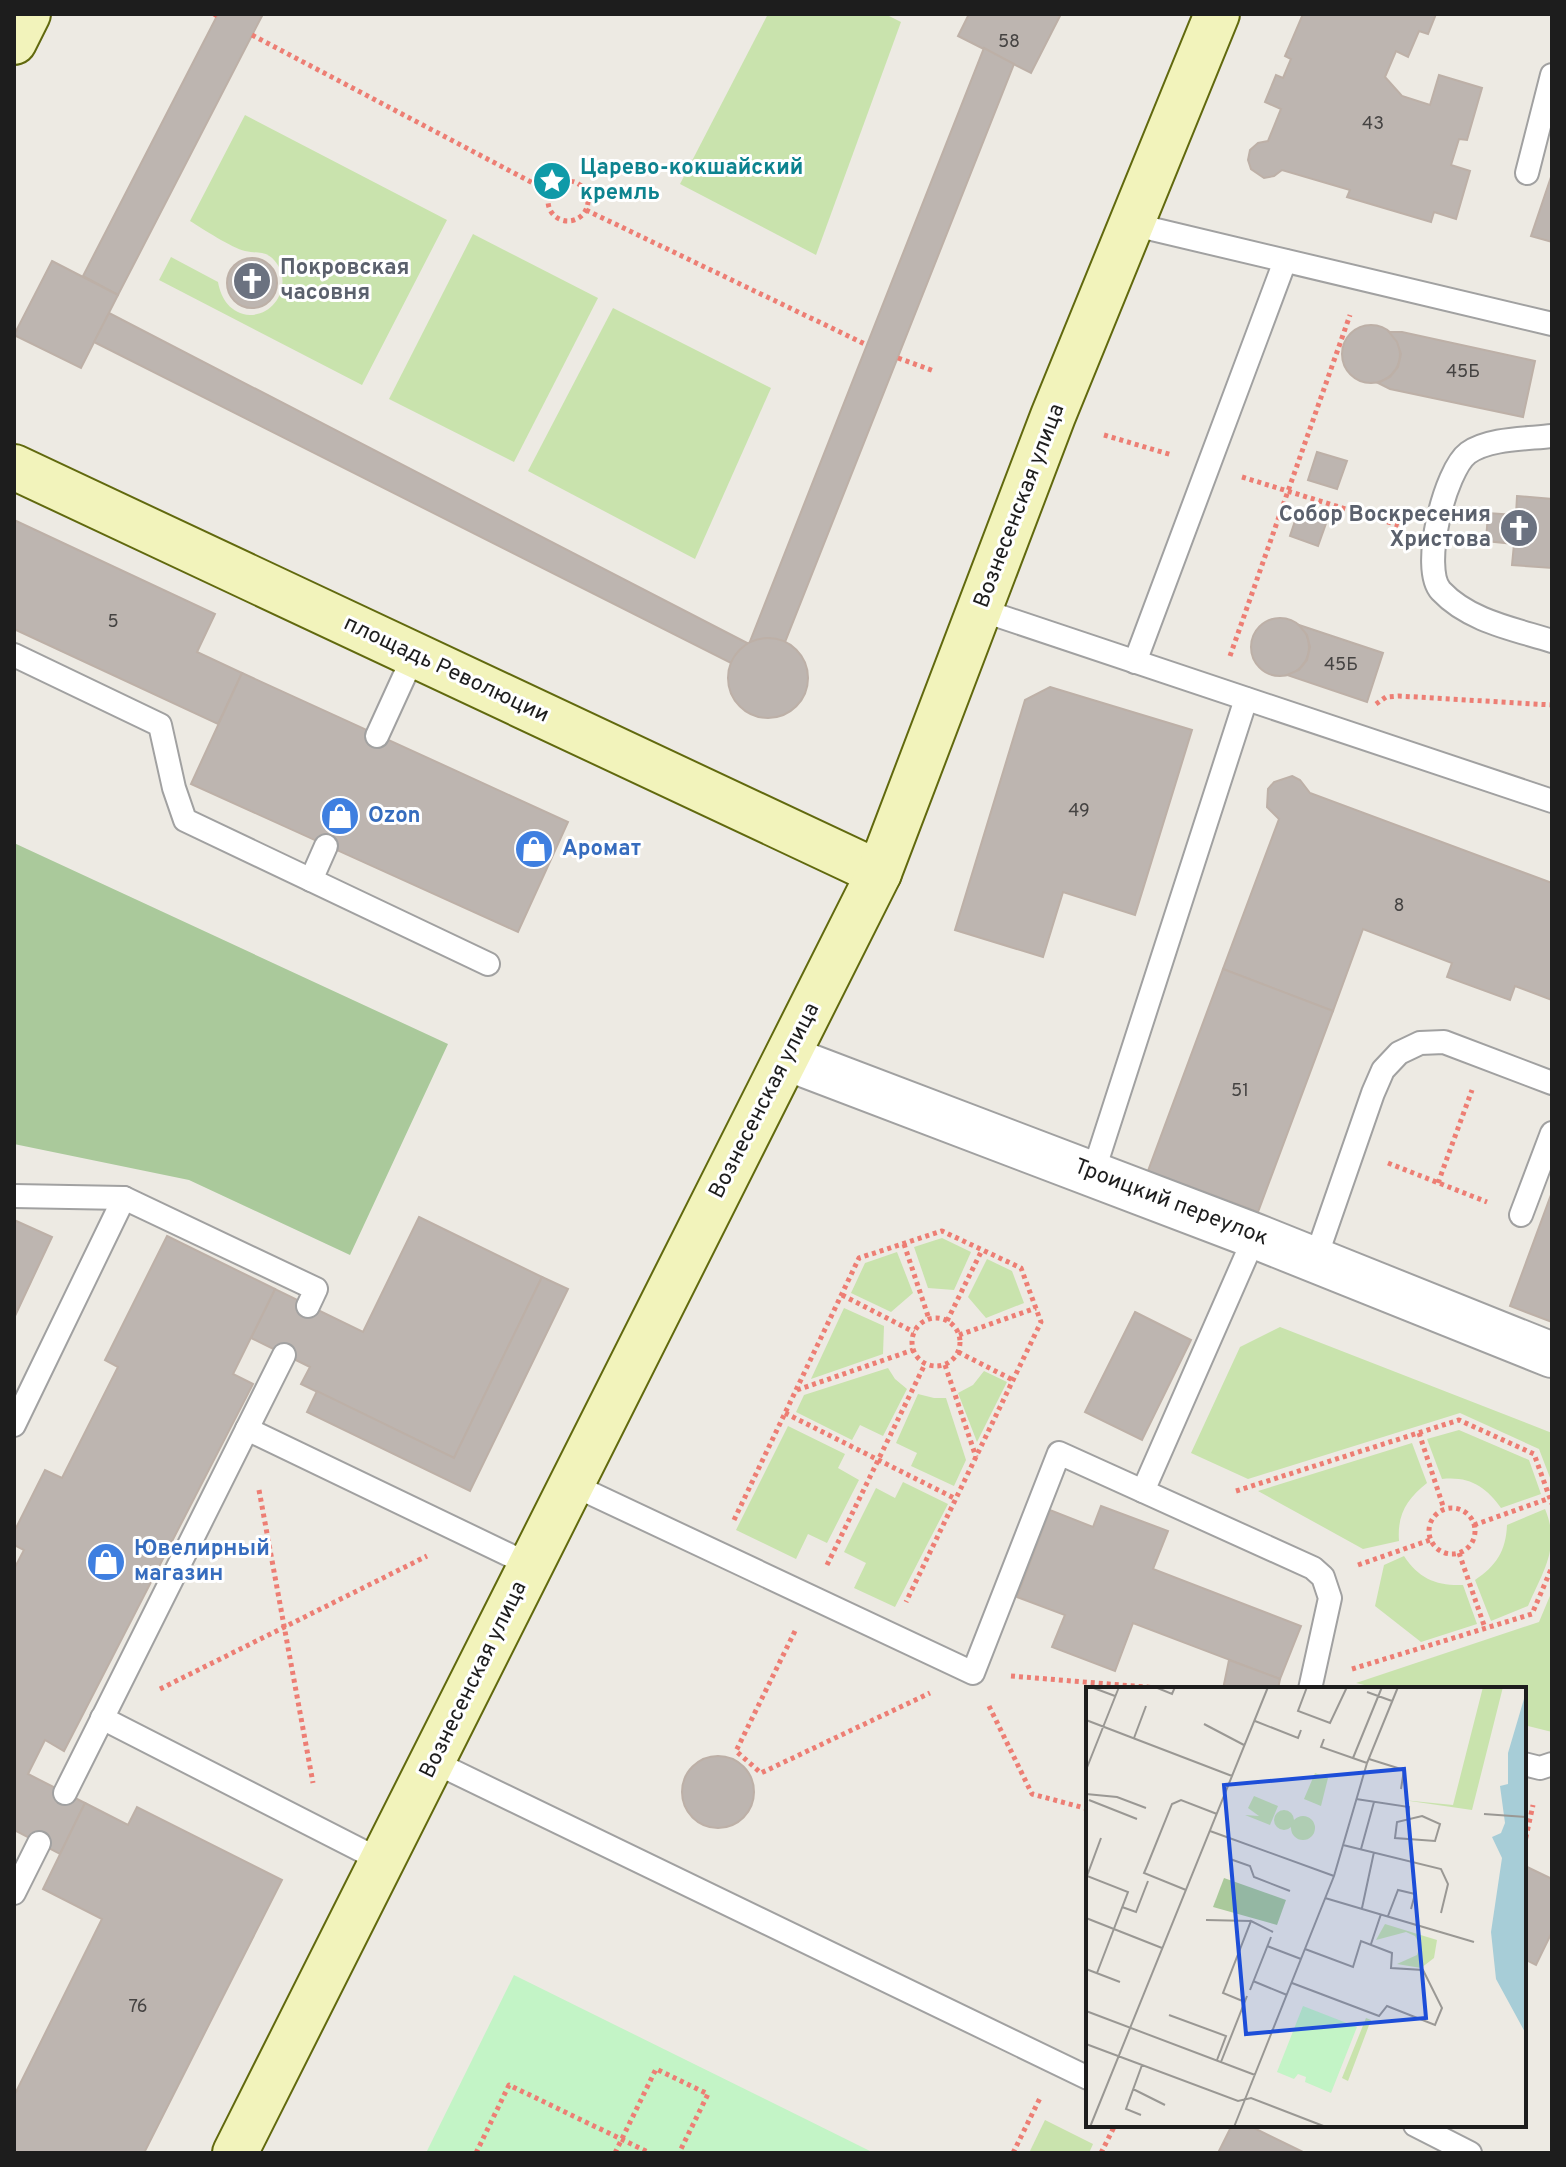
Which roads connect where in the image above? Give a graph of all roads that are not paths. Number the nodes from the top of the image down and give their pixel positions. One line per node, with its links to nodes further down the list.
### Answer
1 (28, 14): 3 (main road)
2 (1217, 14): 6 (main road, Вознесенская улица)
3 (14, 42)
4 (1552, 75): 5 (lane)
5 (1527, 173)
6 (1131, 224): 7 (lane); 11 (main road, Вознесенская улица)
7 (1285, 261): 8 (lane); 15 (lane)
8 (1552, 324)
9 (1552, 436): 12 (lane)
10 (14, 467): 14 (main road, площадь Революции)
11 (981, 610): 15 (lane); 20 (main road, Вознесенская улица)
12 (1552, 641)
13 (14, 655): 21 (lane)
14 (414, 655): 17 (lane); 20 (main road, площадь Революции)
15 (1135, 662): 16 (lane)
16 (1246, 699): 18 (lane); 26 (lane)
17 (377, 736)
18 (1552, 801)
19 (326, 846): 21 (lane)
20 (879, 873): 23 (main road, Вознесенская улица)
21 (311, 880): 22 (lane)
22 (488, 964)
23 (787, 1058): 26 (street, Троицкий переулок); 37 (main road, Вознесенская улица)
24 (1552, 1083): 31 (lane)
25 (1552, 1133): 29 (lane)
26 (1093, 1173): 30 (street, Троицкий переулок)
27 (14, 1196): 28 (lane)
28 (124, 1198): 32 (lane); 35 (lane)
29 (1521, 1215)
30 (1255, 1236): 31 (street, Троицкий переулок); 38 (lane)
31 (1315, 1260): 34 (street, Троицкий переулок)
32 (308, 1306)
33 (284, 1355): 36 (lane)
34 (1552, 1355)
35 (14, 1425)
36 (247, 1429): 39 (lane); 41 (lane)
37 (571, 1484): 38 (lane); 39 (main road, Вознесенская улица)
38 (1143, 1491): 40 (lane)
39 (530, 1565): 42 (main road, Вознесенская улица)
40 (1311, 1685)
41 (102, 1718): 45 (lane); 47 (lane)
42 (434, 1762): 47 (main road, Вознесенская улица); 49 (lane)
43 (1526, 1764): 44 (lane)
44 (1552, 1764)
45 (65, 1793)
46 (39, 1843): 48 (lane)
47 (382, 1861): 51 (main road, Вознесенская улица)
48 (14, 1891)
49 (1086, 2077)
50 (1419, 2127): 52 (lane)
51 (235, 2153)
52 (1470, 2153)

